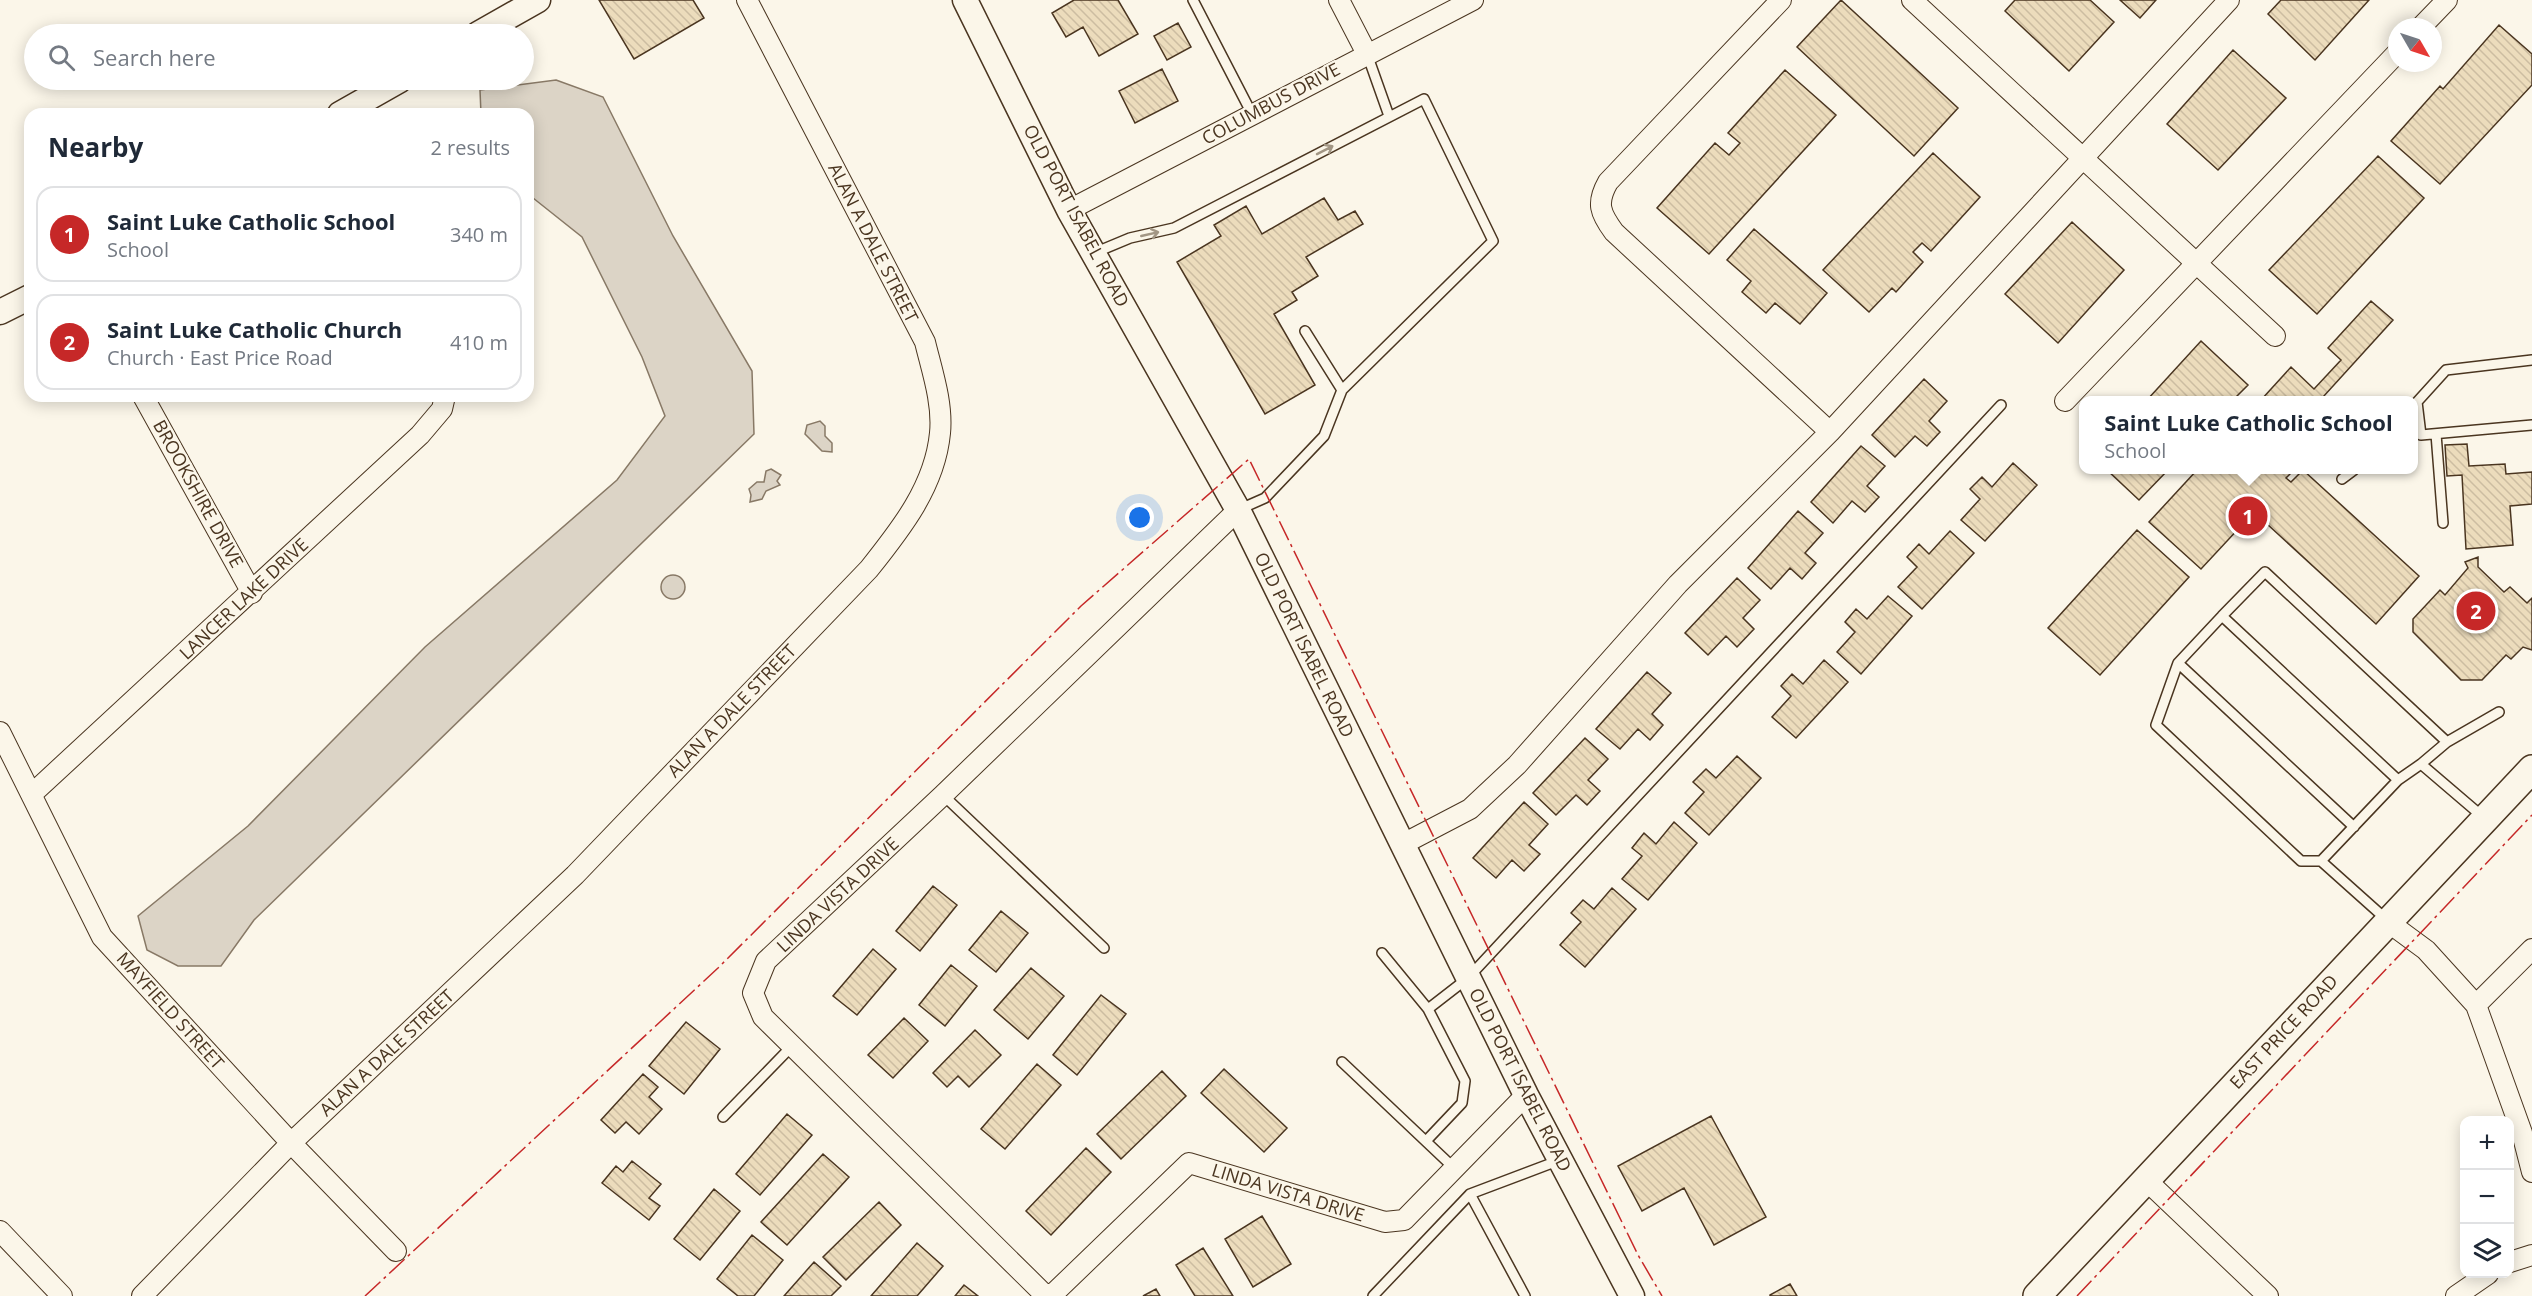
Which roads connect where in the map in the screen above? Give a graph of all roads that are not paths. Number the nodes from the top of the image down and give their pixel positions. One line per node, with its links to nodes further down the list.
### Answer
1 (538, 0): 12 (street)
2 (747, 0): 70 (street, ALAN A DALE STREET)
3 (965, 0): 20 (street, OLD PORT ISABEL ROAD)
4 (1193, 0): 17 (lane)
5 (1339, 0): 13 (street)
6 (1473, 0): 13 (street, COLUMBUS DRIVE)
7 (1781, 0): 35 (street)
8 (1912, 0): 19 (street)
9 (2229, 0): 19 (street)
10 (2447, 0): 11 (street)
11 (2430, 18)
12 (496, 24)
13 (1367, 54): 17 (street, COLUMBUS DRIVE); 18 (lane)
14 (2388, 61): 22 (street)
15 (382, 90): 16 (street)
16 (351, 108)
17 (1252, 114): 20 (street, COLUMBUS DRIVE)
18 (1389, 116): 21 (lane, one-way to 18); 28 (lane)
19 (2080, 159): 22 (street); 35 (street)
20 (1070, 210): 21 (street, OLD PORT ISABEL ROAD)
21 (1094, 252): 40 (street, OLD PORT ISABEL ROAD)
22 (2196, 264): 26 (street); 30 (street)
23 (24, 300): 24 (street)
24 (0, 312)
25 (1305, 331): 28 (lane)
26 (2275, 336)
27 (2532, 360): 29 (lane)
28 (1342, 390): 40 (lane)
29 (2418, 400)
30 (2065, 401)
31 (146, 402): 42 (street, BROOKSHIRE DRIVE)
32 (444, 402): 42 (street, LANCER LAKE DRIVE)
33 (2001, 405): 61 (lane)
34 (2532, 425): 36 (lane)
35 (1830, 432): 55 (street)
36 (2436, 434): 37 (lane); 41 (lane)
37 (2418, 436)
38 (2349, 474): 39 (lane)
39 (2342, 479)
40 (1238, 510): 52 (street, LINDA VISTA DRIVE); 55 (street, OLD PORT ISABEL ROAD)
41 (2443, 523)
42 (252, 593): 51 (street, LANCER LAKE DRIVE)
43 (2222, 616): 44 (lane); 47 (lane); 50 (lane)
44 (2178, 663): 54 (lane); 56 (lane)
45 (2499, 712): 47 (lane)
46 (0, 732): 51 (street, MAYFIELD STREET)
47 (2447, 742): 48 (lane)
48 (2421, 764): 50 (lane); 53 (lane)
49 (2532, 769): 53 (main road, EAST PRICE ROAD)
50 (2397, 780): 54 (lane)
51 (32, 794): 70 (street, MAYFIELD STREET)
52 (943, 795): 58 (lane); 64 (street, LINDA VISTA DRIVE)
53 (2485, 819): 57 (main road, EAST PRICE ROAD)
54 (2354, 827): 56 (lane)
55 (1403, 844): 61 (street, OLD PORT ISABEL ROAD)
56 (2321, 861): 57 (lane)
57 (2388, 922): 62 (street); 74 (main road, EAST PRICE ROAD)
58 (1104, 948)
59 (2532, 949): 62 (street)
60 (1382, 953): 63 (lane)
61 (1468, 978): 63 (lane); 66 (street, OLD PORT ISABEL ROAD)
62 (2476, 1005): 68 (street)
63 (1428, 1009): 69 (lane)
64 (792, 1046): 67 (lane); 83 (street, LINDA VISTA DRIVE)
65 (1342, 1062): 69 (lane)
66 (1526, 1095): 71 (street, OLD PORT ISABEL ROAD); 72 (street, LINDA VISTA DRIVE)
67 (723, 1117)
68 (2528, 1136): 73 (street)
69 (1426, 1141): 72 (lane)
70 (291, 1143): 77 (street, MAYFIELD STREET); 82 (street, ALAN A DALE STREET)
71 (1560, 1160): 75 (lane); 87 (street, OLD PORT ISABEL ROAD)
72 (1454, 1168): 84 (street, LINDA VISTA DRIVE)
73 (2532, 1172)
74 (2146, 1179): 88 (main road, EAST PRICE ROAD); 89 (street)
75 (1470, 1194): 85 (lane); 86 (lane)
76 (0, 1231): 81 (street)
77 (396, 1251)
78 (2532, 1255): 79 (street)
79 (2514, 1261)
80 (2482, 1278): 90 (street)
81 (62, 1296)
82 (142, 1296)
83 (1046, 1296)
84 (1051, 1296)
85 (1372, 1296)
86 (1525, 1296)
87 (1632, 1296)
88 (2037, 1296)
89 (2268, 1296)
90 (2456, 1296)

